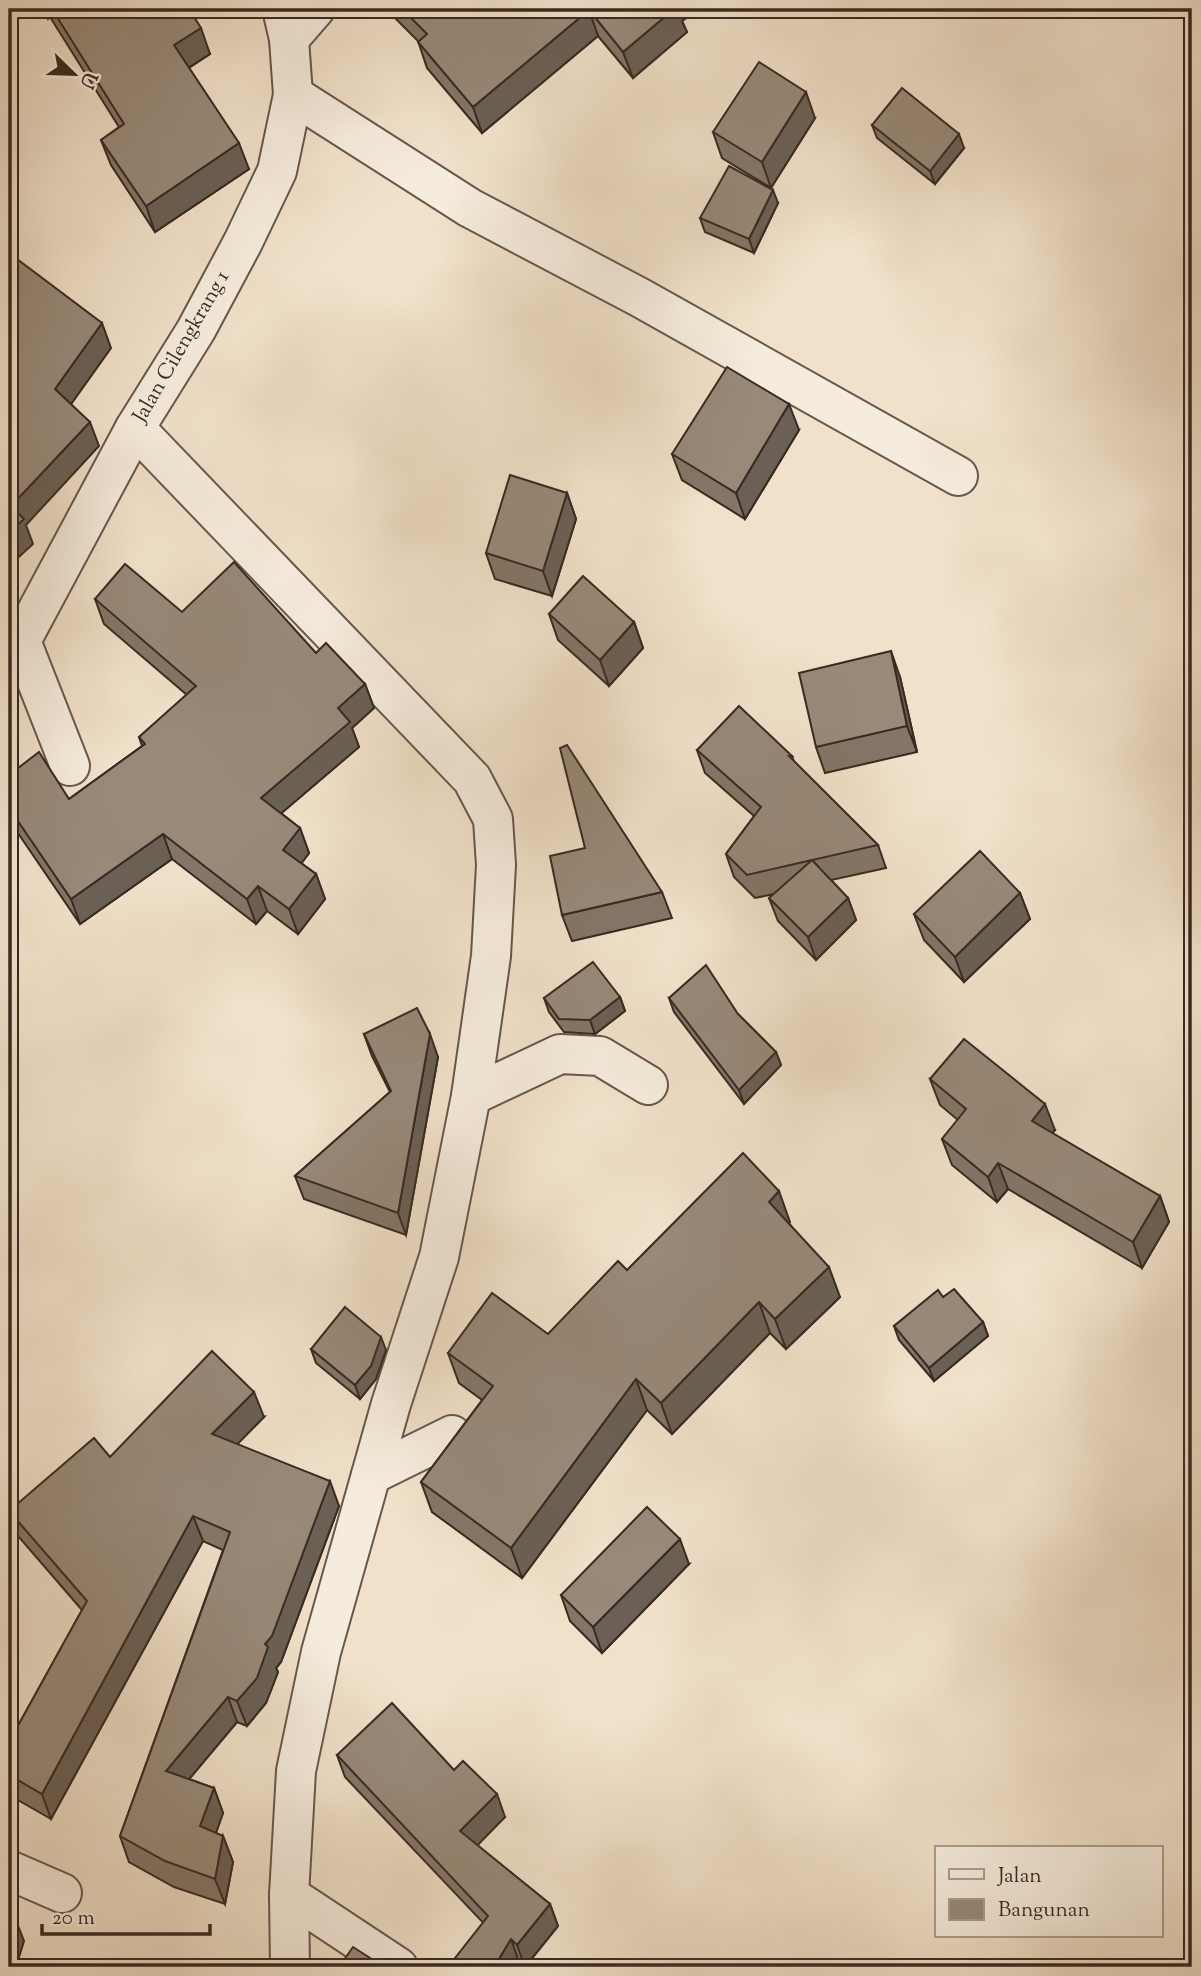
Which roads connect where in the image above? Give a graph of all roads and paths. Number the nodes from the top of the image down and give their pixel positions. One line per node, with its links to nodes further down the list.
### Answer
1 (316, 9): 2 (street)
2 (286, 24): 3 (street, Jalan Cilengkrang 1)
3 (293, 95): 4 (street, Jalan Cilengkrang 1); 5 (street)
4 (135, 428): 6 (street, Jalan Cilengkrang 1); 9 (street)
5 (958, 476)
6 (13, 647): 7 (street)
7 (70, 766)
8 (648, 1085): 9 (street)
9 (471, 1096): 11 (street)
10 (452, 1436): 11 (street)
11 (371, 1475): 14 (street)
12 (9, 1870): 13 (street)
13 (62, 1893)
14 (289, 1895): 15 (street); 16 (street)
15 (290, 1967)
16 (398, 1967)

